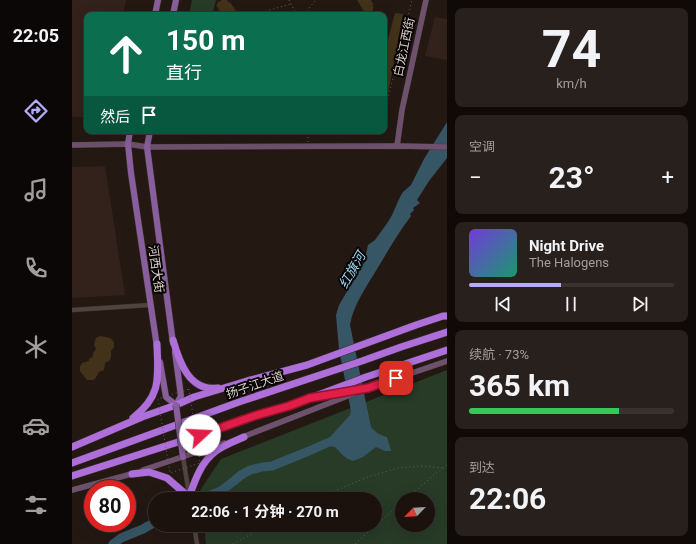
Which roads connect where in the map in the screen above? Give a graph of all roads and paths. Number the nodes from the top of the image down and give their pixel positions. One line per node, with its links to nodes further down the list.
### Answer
1 (158, 0): 8 (main road)
2 (176, 0): 9 (main road)
3 (289, 0): 7 (path)
4 (316, 0): 12 (path)
5 (412, 0): 13 (path)
6 (426, 0): 20 (street, 白龙江西街)
7 (291, 4): 10 (path); 11 (path)
8 (156, 12)
9 (174, 12)
10 (266, 12)
11 (295, 12)
12 (307, 12)
13 (387, 103)
14 (130, 134): 17 (main road, 河西大街)
15 (149, 134): 21 (main road, 河西大街)
16 (308, 134): 19 (path)
17 (128, 144): 18 (street); 21 (street); 23 (main road, 河西大街)
18 (72, 145)
19 (307, 146): 20 (street); 21 (street)
20 (397, 146): 22 (street)
21 (147, 147): 27 (main road, 河西大街)
22 (447, 147)
23 (150, 305): 24 (street); 28 (main road, 河西大街)
24 (72, 310)
25 (446, 316): 31 (highway)
26 (447, 332): 39 (highway, 扬子江大道)
27 (173, 340): 31 (highway); 34 (main road, 河西大街)
28 (157, 344): 34 (main road, 河西大街); 35 (highway)
29 (447, 350): 33 (highway)
30 (447, 361): 32 (street)
31 (232, 386): 34 (highway)
32 (368, 388): 33 (highway)
33 (343, 392): 36 (street); 43 (highway)
34 (176, 405): 35 (highway); 38 (main road, 河西大街, bridge)
35 (124, 425): 37 (highway)
36 (244, 437): 38 (street); 47 (highway)
37 (72, 446)
38 (183, 457): 42 (street); 46 (street, 河西大街)
39 (72, 463)
40 (447, 465): 41 (path)
41 (443, 468): 48 (path); 49 (path)
42 (132, 474): 44 (street); 45 (highway)
43 (72, 476)
44 (72, 490)
45 (182, 492)
46 (188, 492)
47 (191, 492)
48 (333, 492)
49 (414, 492)
50 (395, 508): 55 (path)
51 (195, 532): 53 (street)
52 (255, 532): 54 (path)
53 (197, 544)
54 (233, 544)
55 (355, 544)

